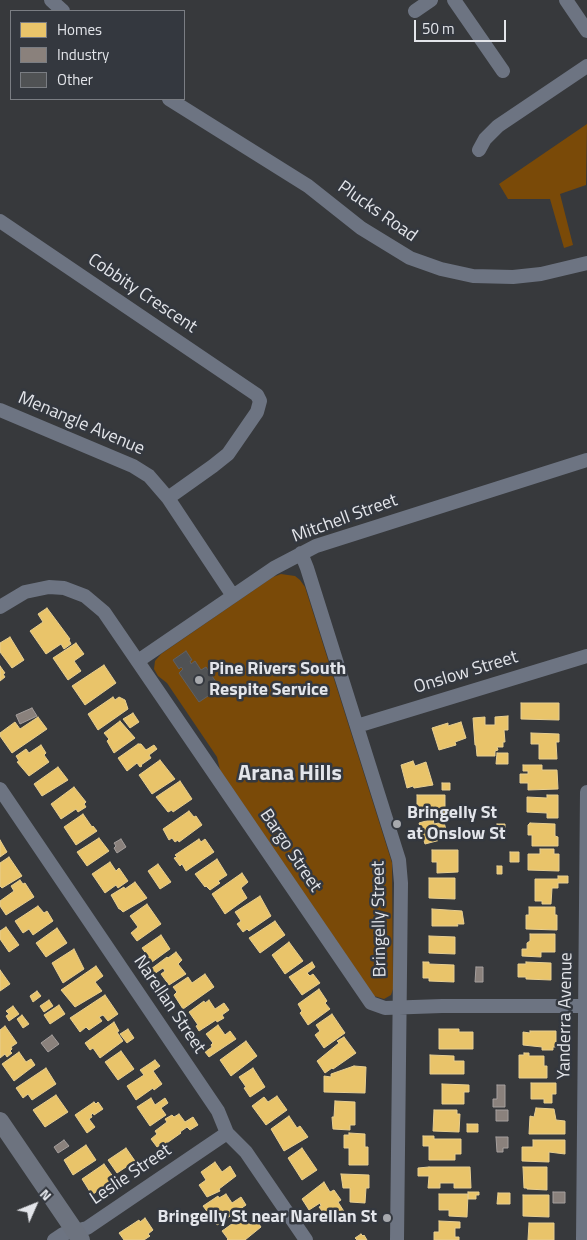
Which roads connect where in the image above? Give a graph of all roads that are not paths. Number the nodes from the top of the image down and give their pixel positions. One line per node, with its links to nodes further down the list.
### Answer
1 (51, 0): 5 (street)
2 (431, 0): 6 (street)
3 (454, 0): 9 (street)
4 (566, 0): 7 (street)
5 (62, 10)
6 (415, 11)
7 (585, 24)
8 (587, 66): 11 (street)
9 (503, 71)
10 (171, 100): 13 (street, Plucks Road)
11 (479, 150)
12 (0, 221): 16 (street, Cobbity Crescent)
13 (587, 263)
14 (0, 410): 16 (street, Menangle Avenue)
15 (587, 460): 17 (street, Mitchell Street)
16 (168, 498): 18 (street, Menangle Avenue)
17 (301, 553): 18 (street, Mitchell Street); 22 (street, Bringelly Street)
18 (233, 596): 21 (street, Mitchell Street)
19 (0, 607): 21 (street, Bargo Street)
20 (586, 658): 22 (street, Onslow Street)
21 (138, 661): 26 (street, Bargo Street)
22 (357, 726): 26 (street, Bringelly Street)
23 (0, 790): 28 (street, Narellan Street)
24 (587, 792): 25 (street, Yanderra Avenue)
25 (586, 1006): 26 (street, Bargo Street); 33 (street, Yanderra Avenue)
26 (400, 1008): 32 (street, Bringelly Street)
27 (0, 1121): 29 (main road)
28 (227, 1133): 29 (street, Leslie Street); 31 (street, Narellan Street)
29 (78, 1236): 30 (street, Leslie Street)
30 (54, 1240)
31 (306, 1240)
32 (397, 1240)
33 (583, 1240)

